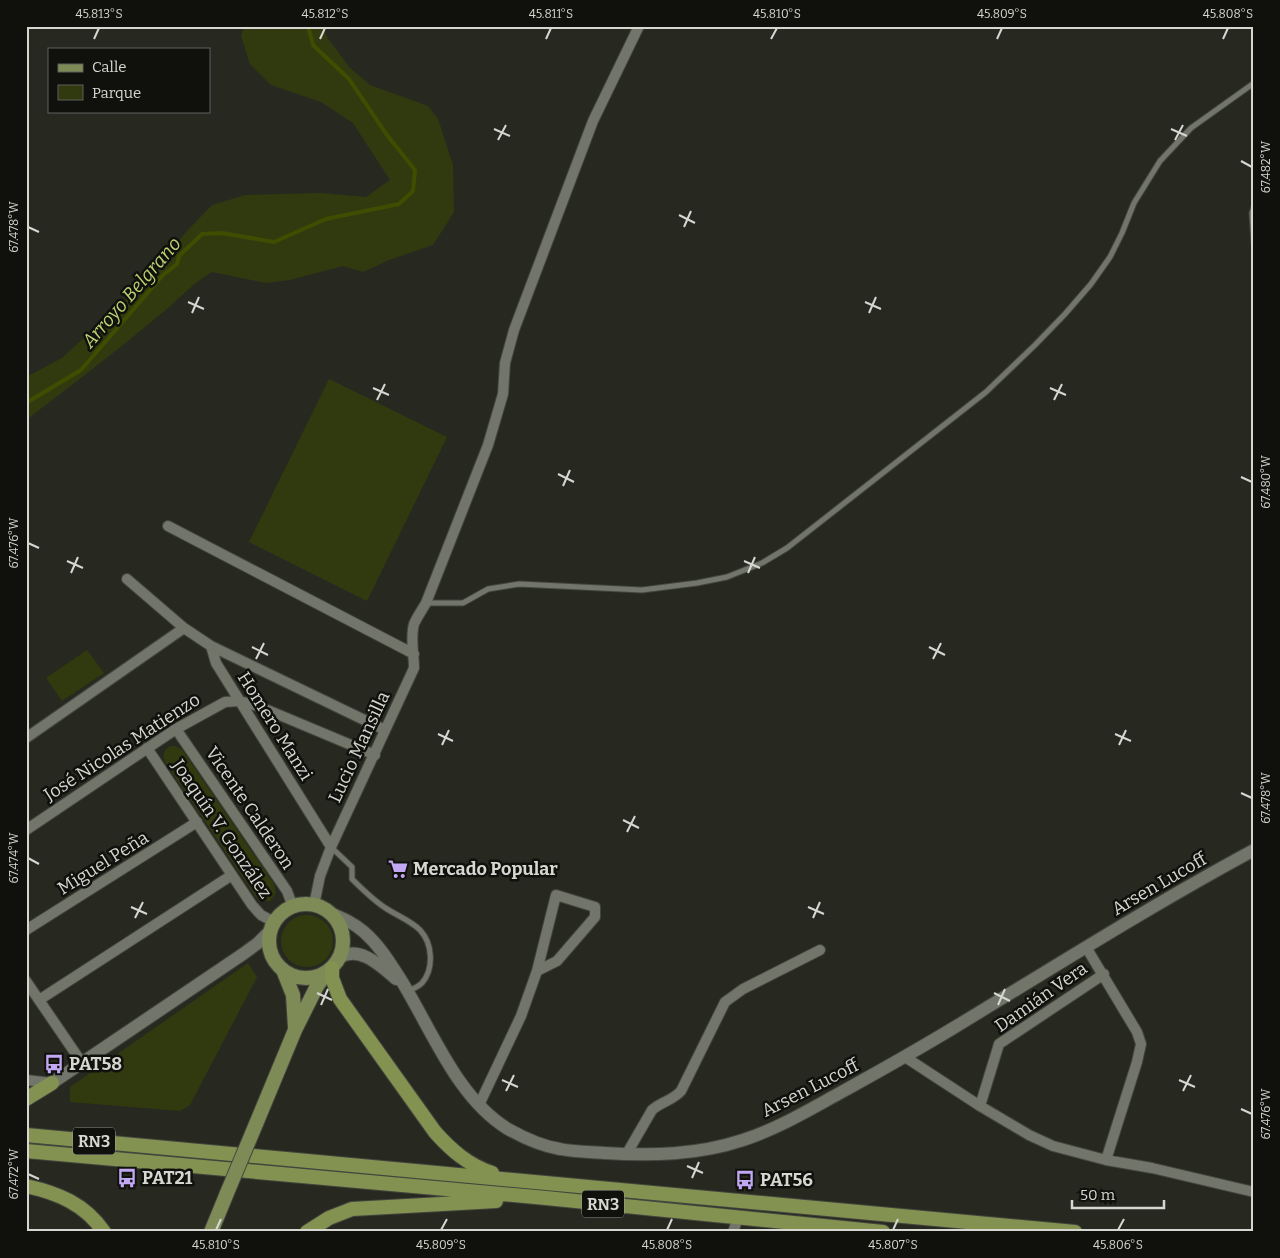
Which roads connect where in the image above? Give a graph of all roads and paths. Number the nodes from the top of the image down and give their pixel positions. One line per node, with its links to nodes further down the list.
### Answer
1 (639, 26): 7 (street, Lucio Mansilla)
2 (1254, 83): 7 (lane)
3 (1254, 207): 4 (lane)
4 (1254, 243)
5 (168, 526): 10 (street)
6 (127, 579): 8 (street)
7 (426, 603): 10 (street, Lucio Mansilla)
8 (184, 628): 9 (street); 14 (street)
9 (211, 646): 11 (street, Homero Manzi); 13 (street)
10 (414, 654): 13 (street, Lucio Mansilla)
11 (239, 701): 12 (street, José Nicolas Matienzo); 16 (street); 19 (street, Homero Manzi)
12 (176, 729): 15 (street, José Nicolas Matienzo); 23 (street, Vicente Calderon)
13 (385, 730): 16 (street, Lucio Mansilla)
14 (26, 738)
15 (148, 748): 17 (street, Joaquín V. González); 18 (street, José Nicolas Matienzo)
16 (375, 755): 19 (street, Lucio Mansilla)
17 (197, 822): 21 (street, Joaquín V. González); 26 (street, Miguel Peña)
18 (26, 830)
19 (331, 847): 22 (street, Lucio Mansilla); 34 (lane)
20 (1254, 850): 27 (street, Arsen Lucoff)
21 (232, 875): 25 (street, Joaquín V. González); 35 (street)
22 (314, 905): 23 (main road); 24 (main road)
23 (293, 907): 25 (main road)
24 (330, 913): 29 (main road); 34 (street, Arsen Lucoff)
25 (273, 926): 30 (main road); 38 (street)
26 (26, 930)
27 (1086, 947): 32 (street); 37 (street, Arsen Lucoff)
28 (820, 950): 46 (street)
29 (333, 966): 30 (main road); 34 (street, Arsen Lucoff); 36 (main road); 48 (highway)
30 (283, 970): 36 (main road)
31 (537, 971): 31 (street); 42 (street)
32 (1104, 974): 43 (street, Damián Vera); 47 (street)
33 (26, 981): 35 (street)
34 (406, 988): 42 (street, Arsen Lucoff)
35 (39, 1000): 38 (street)
36 (295, 1030): 54 (main road, bridge)
37 (905, 1057): 43 (street); 46 (street, Arsen Lucoff)
38 (82, 1063): 40 (street)
39 (26, 1080): 40 (street)
40 (52, 1082): 41 (highway)
41 (26, 1099)
42 (479, 1105): 46 (street, Arsen Lucoff)
43 (980, 1106): 47 (street)
44 (26, 1135): 48 (highway, RN3)
45 (26, 1152): 51 (highway, RN3)
46 (626, 1155)
47 (1106, 1160): 50 (street)
48 (522, 1180): 58 (highway, RN3)
49 (26, 1186): 53 (highway)
50 (1254, 1192)
51 (546, 1198): 52 (highway, RN3); 55 (highway)
52 (738, 1218): 56 (street); 57 (highway, RN3)
53 (104, 1232)
54 (211, 1232)
55 (308, 1232)
56 (733, 1232)
57 (882, 1232)
58 (1075, 1232)

